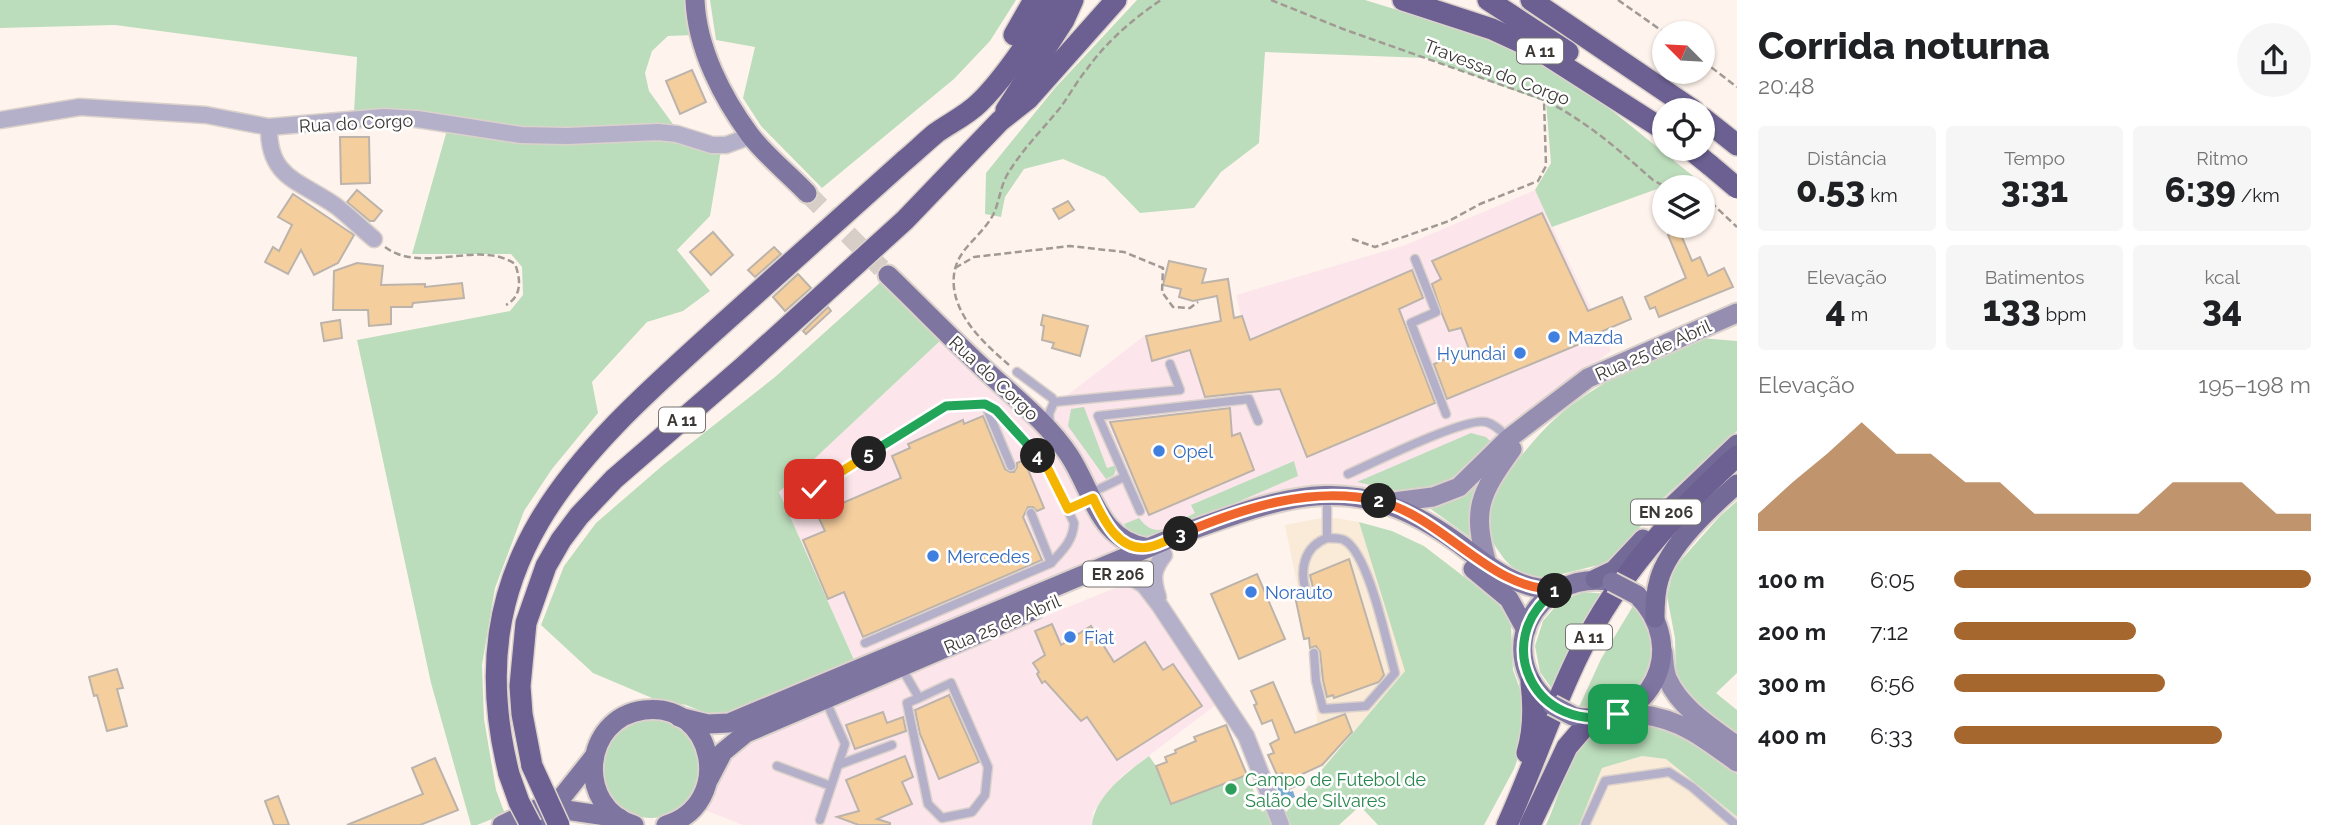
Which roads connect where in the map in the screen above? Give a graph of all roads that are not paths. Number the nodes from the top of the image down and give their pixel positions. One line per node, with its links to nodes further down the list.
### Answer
1 (695, 0): 19 (main road)
2 (1034, 0): 18 (highway)
3 (1053, 0): 18 (highway)
4 (1073, 0): 14 (highway, A 11)
5 (1116, 0): 14 (highway, A 11)
6 (1403, 0): 15 (highway, A 11)
7 (1488, 0): 12 (highway, A 11)
8 (1531, 0): 10 (highway, A 11)
9 (1559, 0): 11 (highway)
10 (1676, 98)
11 (1678, 98)
12 (1652, 119)
13 (0, 120): 16 (street, Rua do Corgo)
14 (1000, 121): 86 (highway, A 11, bridge)
15 (1652, 121)
16 (269, 127): 19 (street, Rua do Corgo); 24 (street)
17 (1715, 128): 20 (highway)
18 (934, 135): 85 (highway, bridge)
19 (751, 136): 23 (main road)
20 (1734, 143)
21 (1700, 161): 22 (highway, bridge)
22 (1737, 188)
23 (807, 193)
24 (374, 239)
25 (1415, 258): 32 (lane)
26 (888, 275): 35 (main road, Rua do Corgo)
27 (1737, 313): 33 (main road, Rua 25 de Abril)
28 (1170, 364): 30 (lane)
29 (1017, 372): 30 (lane)
30 (1054, 402): 35 (lane)
31 (985, 404): 39 (lane); 44 (lane); 48 (lane)
32 (1447, 414)
33 (1536, 415): 36 (main road, Rua 25 de Abril); 55 (main road, Rua 25 de Abril)
34 (1258, 421): 42 (lane)
35 (1052, 432): 45 (main road, Rua do Corgo)
36 (1508, 439): 41 (lane); 46 (main road, Rua 25 de Abril)
37 (1737, 444): 58 (highway, EN 206)
38 (1737, 456): 90 (highway, A 11)
39 (1011, 466)
40 (1737, 471): 91 (highway, A 11)
41 (1349, 474)
42 (1124, 477): 45 (lane); 49 (lane)
43 (1737, 484): 62 (highway, EN 206)
44 (814, 489)
45 (1092, 496): 48 (lane); 51 (main road, Rua do Corgo)
46 (1386, 503): 53 (main road, Rua 25 de Abril / ER 206); 55 (main road, Rua 25 de Abril / ER 206)
47 (1327, 507): 52 (lane); 53 (main road, Rua 25 de Abril / ER 206); 63 (main road, Rua 25 de Abril / ER 206)
48 (1068, 509): 54 (lane)
49 (1140, 511)
50 (1031, 513): 54 (lane)
51 (1107, 527): 53 (main road); 56 (main road)
52 (1327, 538): 60 (lane); 66 (lane)
53 (1156, 552): 56 (main road, Rua 25 de Abril / ER 206); 57 (main road, Rua 25 de Abril / ER 206); 61 (street)
54 (1051, 562): 64 (lane)
55 (1487, 564): 59 (main road, Rua 25 de Abril / ER 206)
56 (1096, 570): 72 (main road, Rua 25 de Abril / ER 206)
57 (1118, 574): 61 (street); 67 (main road, Rua 25 de Abril / ER 206)
58 (1603, 581): 59 (main road); 62 (main road, bridge)
59 (1557, 589): 63 (main road)
60 (1307, 594)
61 (1160, 606): 88 (street)
62 (1655, 618): 65 (main road)
63 (1526, 630): 68 (main road)
64 (865, 642)
65 (1662, 651): 71 (main road); 75 (main road)
66 (1314, 653)
67 (901, 667): 69 (lane); 70 (main road, Rua 25 de Abril / ER 206)
68 (1531, 682): 73 (main road, bridge); 89 (highway)
69 (919, 698): 69 (lane)
70 (825, 699): 78 (lane); 80 (main road, Rua 25 de Abril / ER 206)
71 (1618, 714): 73 (main road); 77 (main road)
72 (679, 717): 76 (main road, ER 206); 80 (main road)
73 (1584, 718): 92 (highway)
74 (892, 745): 78 (lane)
75 (1737, 746)
76 (593, 758): 83 (main road); 84 (main road, ER 206)
77 (1737, 762)
78 (838, 765): 81 (lane)
79 (777, 766): 81 (lane)
80 (709, 779): 87 (main road, ER 206)
81 (831, 786): 82 (lane)
82 (820, 820)
83 (626, 822): 85 (main road)
84 (502, 825)
85 (533, 825)
86 (559, 825)
87 (666, 825)
88 (1281, 825)
89 (1494, 825)
90 (1507, 825)
91 (1519, 825)
92 (1530, 825)
93 (1585, 825): 94 (lane)
94 (1736, 825)

